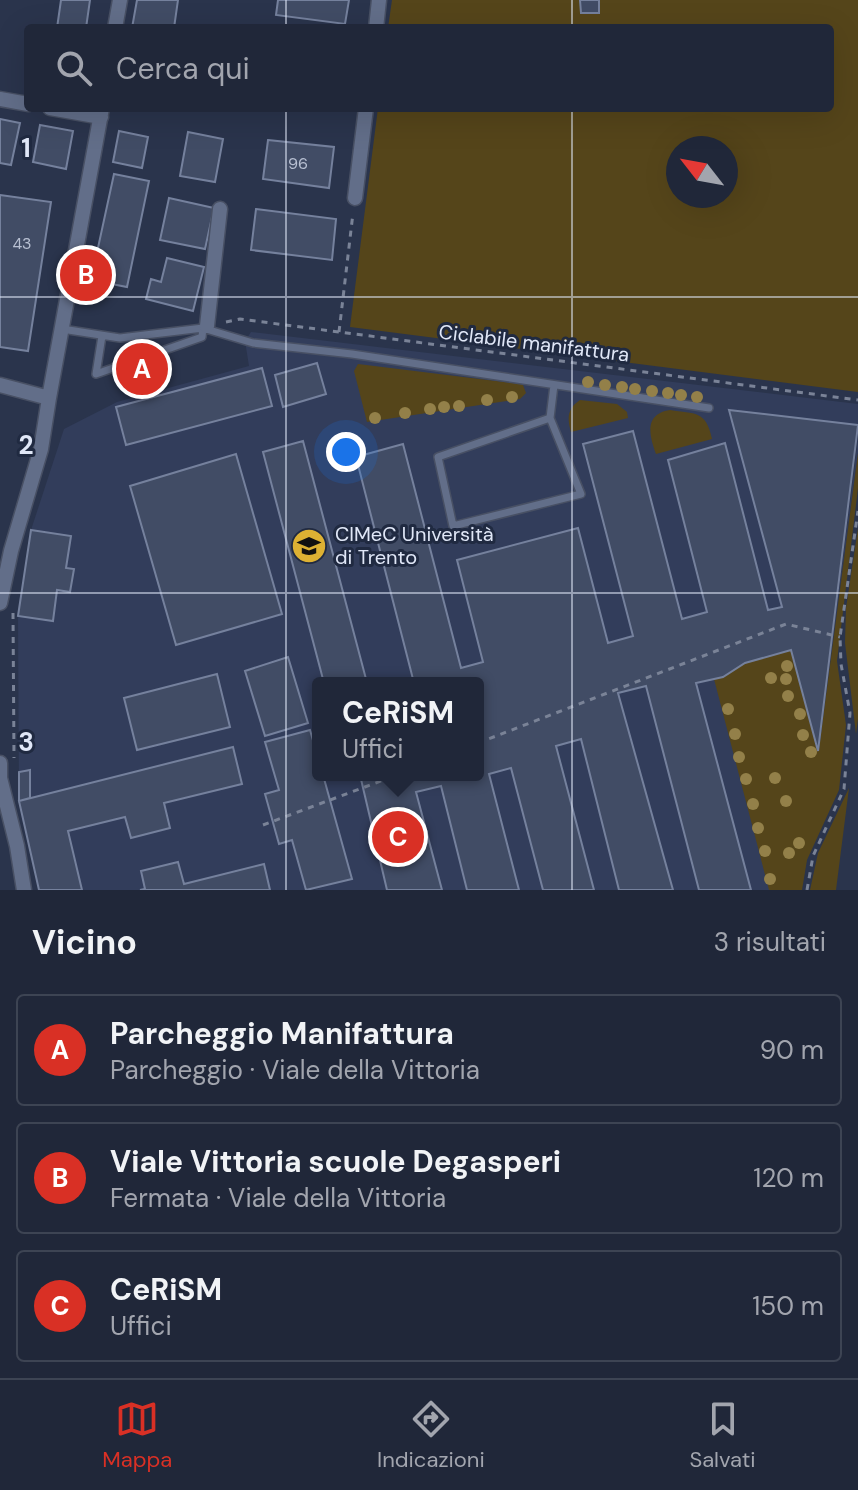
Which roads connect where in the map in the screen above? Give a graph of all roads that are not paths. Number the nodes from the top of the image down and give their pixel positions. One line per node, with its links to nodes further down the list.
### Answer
1 (120, 0): 3 (street)
2 (379, 0): 4 (street)
3 (116, 24)
4 (376, 24)
5 (0, 99): 6 (street)
6 (24, 103)
7 (102, 112): 12 (street)
8 (366, 112): 9 (street)
9 (355, 198)
10 (220, 209): 11 (street)
11 (205, 327): 13 (lane); 13 (lane); 15 (lane)
12 (62, 329): 13 (lane); 16 (street)
13 (102, 336)
14 (0, 385): 16 (street)
15 (554, 385): 17 (lane); 18 (lane)
16 (49, 398): 19 (street)
17 (709, 408)
18 (550, 418): 18 (lane)
19 (7, 602)
20 (7, 764): 21 (street)
21 (24, 890)

